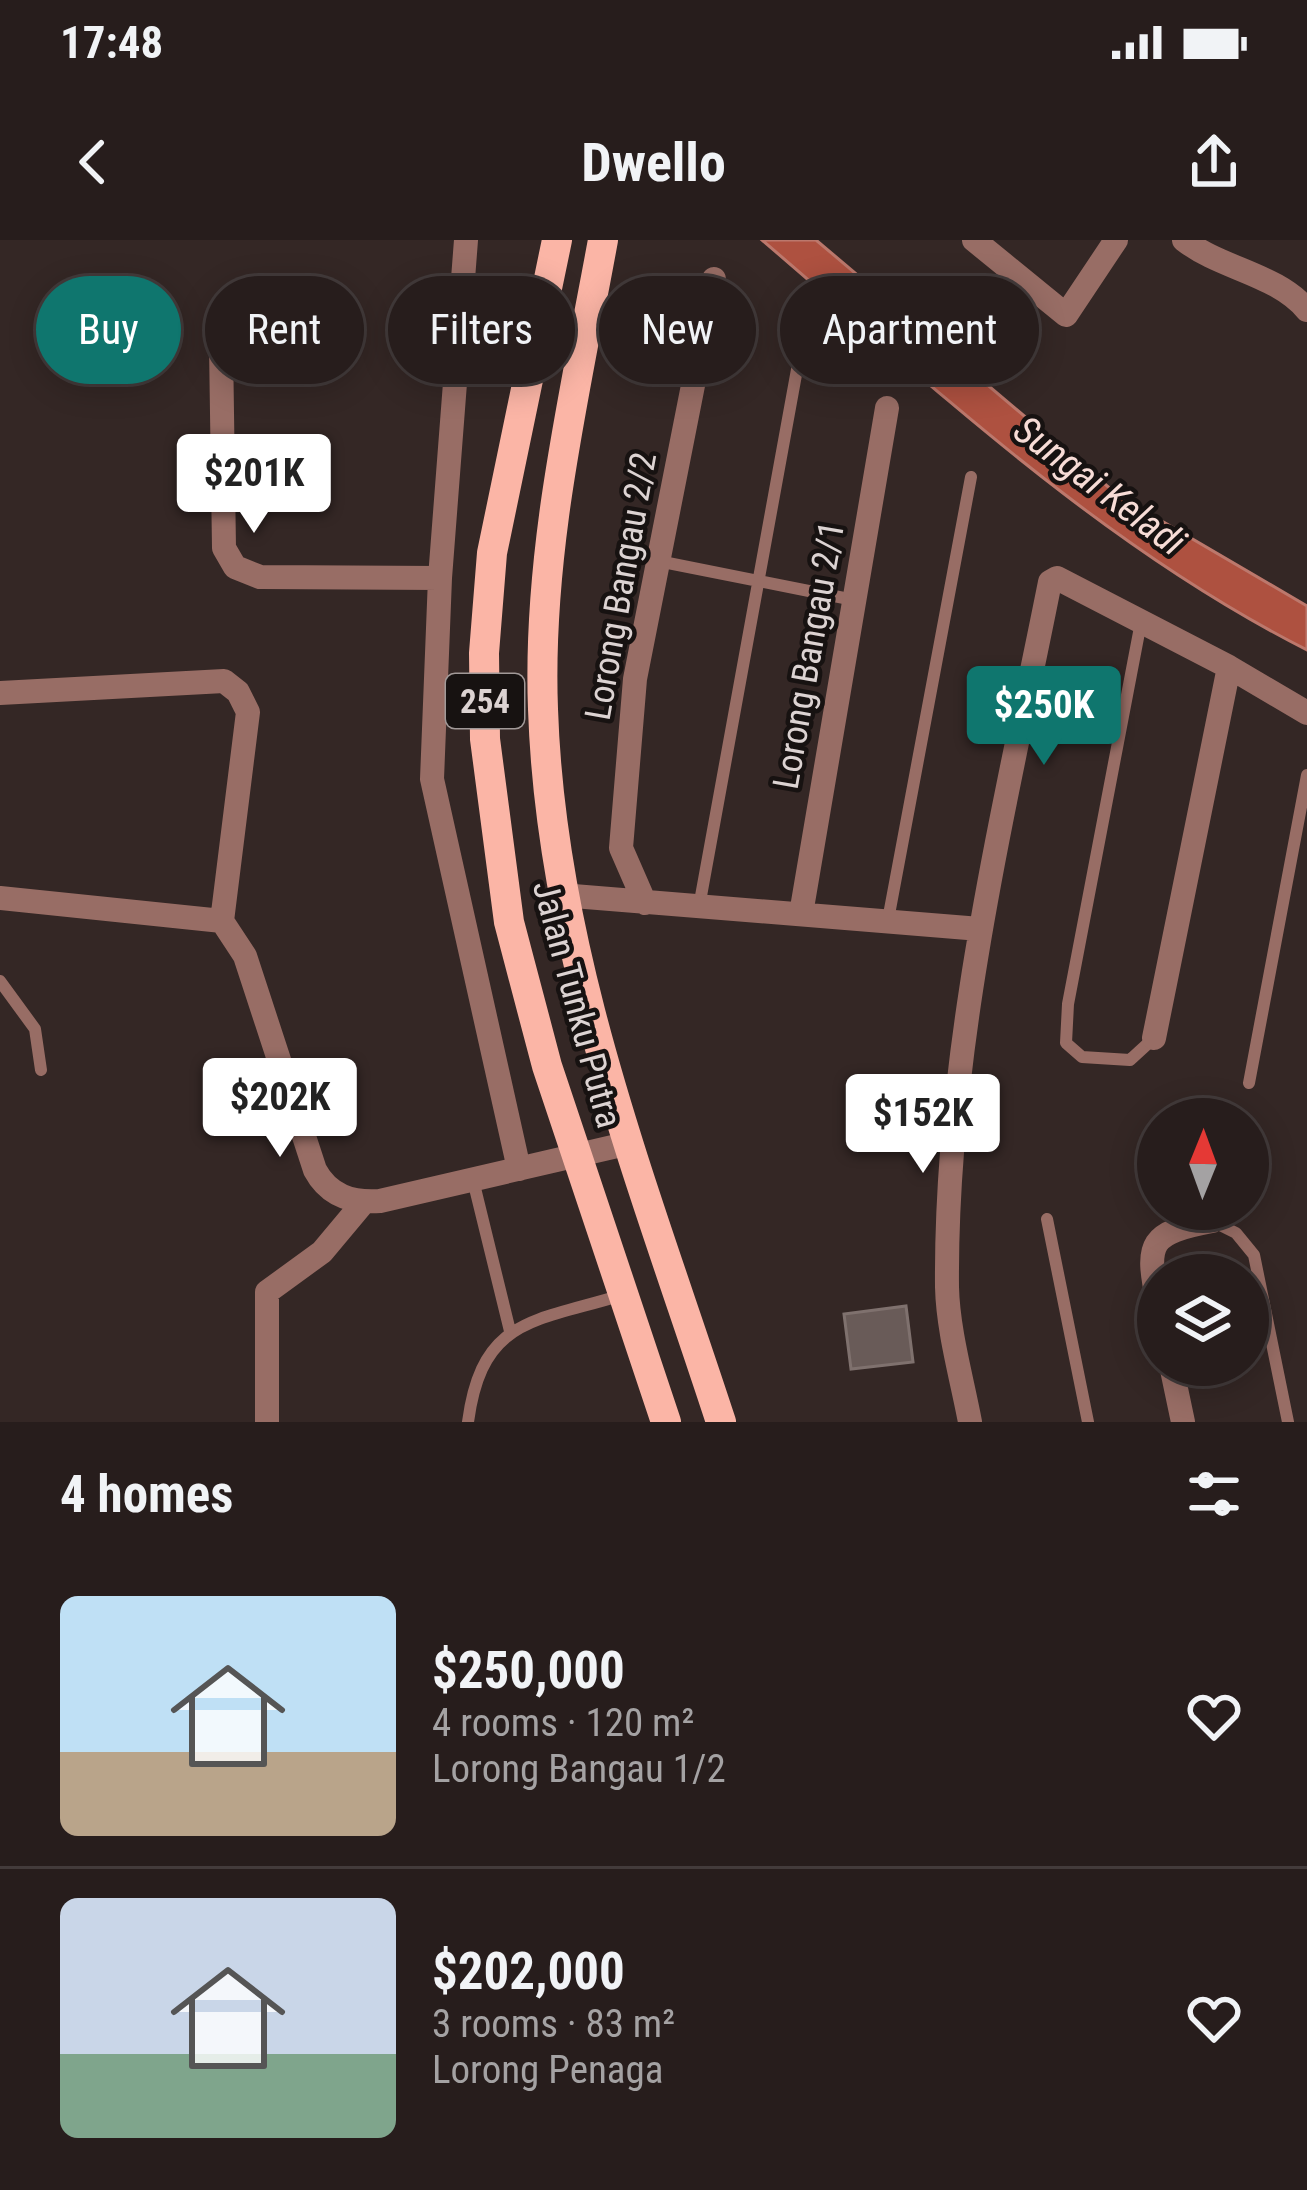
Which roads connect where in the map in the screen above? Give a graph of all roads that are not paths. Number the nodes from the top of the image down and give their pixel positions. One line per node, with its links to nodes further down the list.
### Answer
1 (466, 240): 14 (street)
2 (557, 240): 35 (main road, Jalan Tunku Putra / 254)
3 (603, 240): 22 (main road, Jalan Tunku Putra / 254)
4 (1116, 240): 6 (street)
5 (1184, 240): 7 (street)
6 (988, 245)
7 (1307, 310)
8 (222, 384): 14 (street)
9 (693, 384): 13 (street, Lorong Bangau 2/2)
10 (795, 384): 15 (lane)
11 (887, 408): 16 (street, Lorong Bangau 2/1)
12 (971, 477): 27 (lane)
13 (658, 561): 15 (lane); 24 (street, Lorong Bangau 2/2)
14 (440, 578): 36 (street)
15 (759, 580): 16 (lane); 25 (lane)
16 (854, 600): 26 (street, Lorong Bangau 2/1)
17 (1142, 621): 18 (street); 29 (street); 31 (lane)
18 (1228, 667): 20 (street); 31 (street)
19 (0, 693): 28 (street)
20 (1307, 713)
21 (1307, 775): 33 (lane)
22 (561, 895): 24 (street); 34 (main road, Jalan Tunku Putra / 254)
23 (0, 898): 28 (street)
24 (645, 903): 25 (street)
25 (700, 907): 26 (street)
26 (800, 914): 27 (street)
27 (888, 920): 29 (street)
28 (222, 921): 38 (street)
29 (980, 929): 50 (street)
30 (0, 981): 32 (lane)
31 (1154, 1038)
32 (41, 1070)
33 (1250, 1083)
34 (629, 1143): 35 (street); 49 (main road, Jalan Tunku Putra / 254)
35 (580, 1156): 36 (street); 43 (main road, Jalan Tunku Putra / 254)
36 (519, 1169): 37 (street)
37 (472, 1178): 38 (street); 44 (lane)
38 (363, 1203): 46 (street)
39 (1047, 1220): 51 (lane)
40 (1168, 1230): 42 (street)
41 (1230, 1230): 53 (lane)
42 (1152, 1254)
43 (623, 1294): 44 (lane); 48 (main road, Jalan Tunku Putra / 254)
44 (510, 1331): 47 (lane)
45 (1175, 1386): 52 (street)
46 (267, 1422)
47 (468, 1422)
48 (666, 1422)
49 (721, 1422)
50 (970, 1422)
51 (1088, 1422)
52 (1183, 1422)
53 (1288, 1422)

